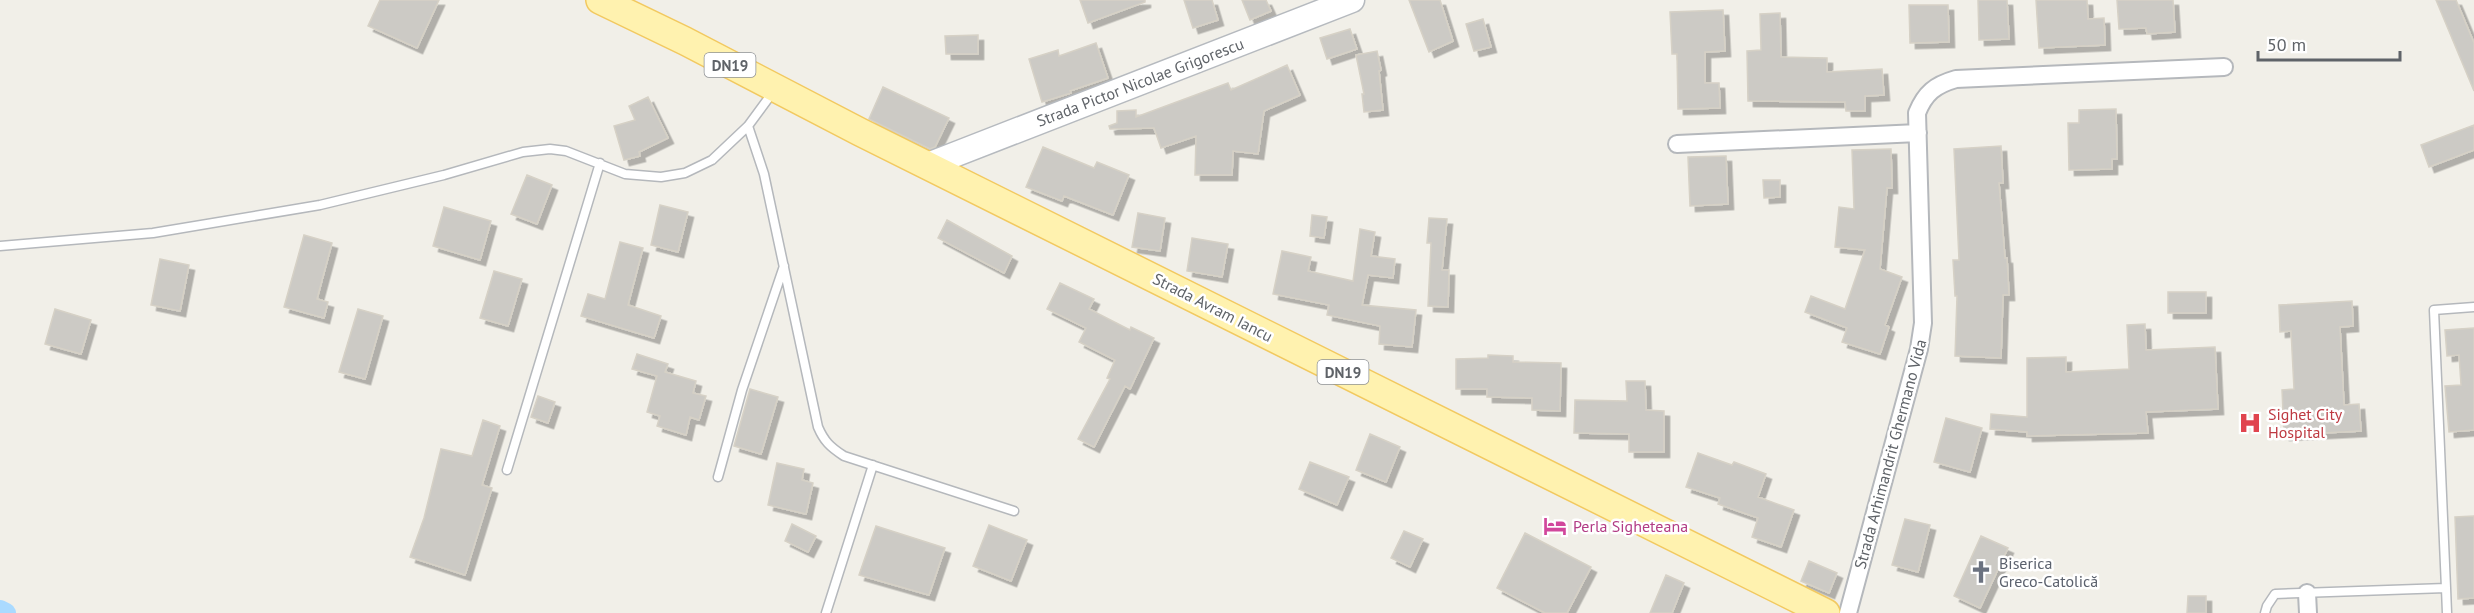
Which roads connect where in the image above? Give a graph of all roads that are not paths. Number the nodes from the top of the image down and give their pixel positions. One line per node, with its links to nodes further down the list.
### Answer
1 (600, 0): 4 (main road, Strada Avram Iancu / DN19)
2 (1352, 0): 9 (main road, Strada Pictor Nicolae Grigorescu)
3 (2224, 67): 6 (street, Strada Arhimandrit Ghermano Vida)
4 (775, 89): 5 (lane); 9 (main road, Strada Avram Iancu / DN19)
5 (748, 126): 8 (lane); 11 (lane)
6 (1918, 133): 7 (street); 21 (street, Strada Arhimandrit Ghermano Vida)
7 (1677, 144)
8 (600, 163): 10 (lane); 14 (lane)
9 (928, 165): 20 (main road, Strada Avram Iancu / DN19)
10 (0, 246)
11 (784, 266): 13 (lane); 15 (lane)
12 (2474, 307): 17 (lane)
13 (873, 465): 16 (lane); 19 (lane)
14 (507, 470)
15 (718, 477)
16 (1014, 511)
17 (2446, 588): 18 (lane); 24 (lane)
18 (2307, 593): 22 (lane); 23 (street)
19 (826, 613)
20 (1826, 613)
21 (1848, 613)
22 (2265, 613)
23 (2308, 613)
24 (2447, 613)

